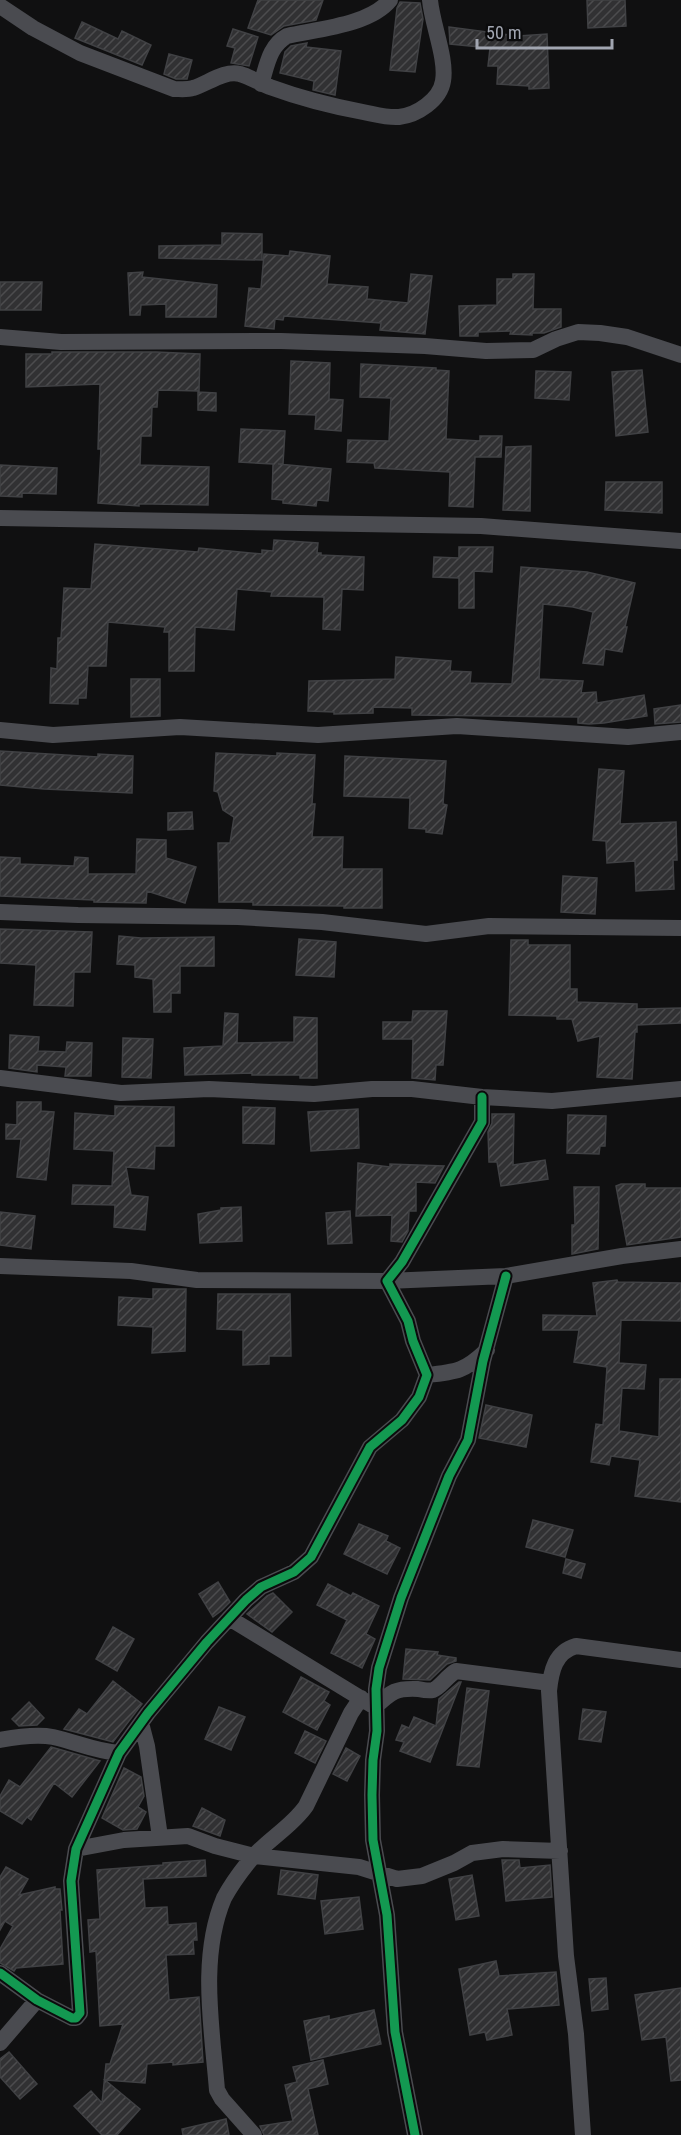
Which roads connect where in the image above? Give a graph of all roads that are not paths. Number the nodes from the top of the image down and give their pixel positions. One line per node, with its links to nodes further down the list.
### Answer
1 (390, 0): 4 (street)
2 (430, 0): 4 (street)
3 (0, 6): 4 (street)
4 (261, 84)
5 (0, 337): 6 (street)
6 (681, 355)
7 (0, 518): 8 (street)
8 (681, 541)
9 (0, 730): 10 (street)
10 (681, 732)
11 (0, 912): 12 (street)
12 (681, 928)
13 (0, 1078): 15 (street)
14 (681, 1089): 15 (street)
15 (482, 1097): 19 (street)
16 (681, 1249): 18 (street)
17 (0, 1266): 19 (street)
18 (506, 1276): 19 (street); 20 (street)
19 (387, 1281): 21 (street)
20 (487, 1350): 21 (street); 25 (street)
21 (427, 1375): 22 (street)
22 (229, 1618): 25 (street); 26 (street)
23 (681, 1660): 24 (street)
24 (550, 1683): 25 (street); 31 (street)
25 (368, 1702): 32 (street); 33 (street)
26 (141, 1724): 28 (street); 29 (street)
27 (0, 1740): 28 (street)
28 (119, 1753): 30 (street)
29 (160, 1837): 30 (street); 32 (street)
30 (76, 1849): 35 (street)
31 (560, 1851): 33 (street); 39 (street)
32 (254, 1856): 33 (street); 37 (street)
33 (379, 1874): 38 (street)
34 (0, 1973): 35 (street)
35 (37, 2000): 36 (street)
36 (0, 2043)
37 (254, 2135)
38 (415, 2135)
39 (583, 2135)

